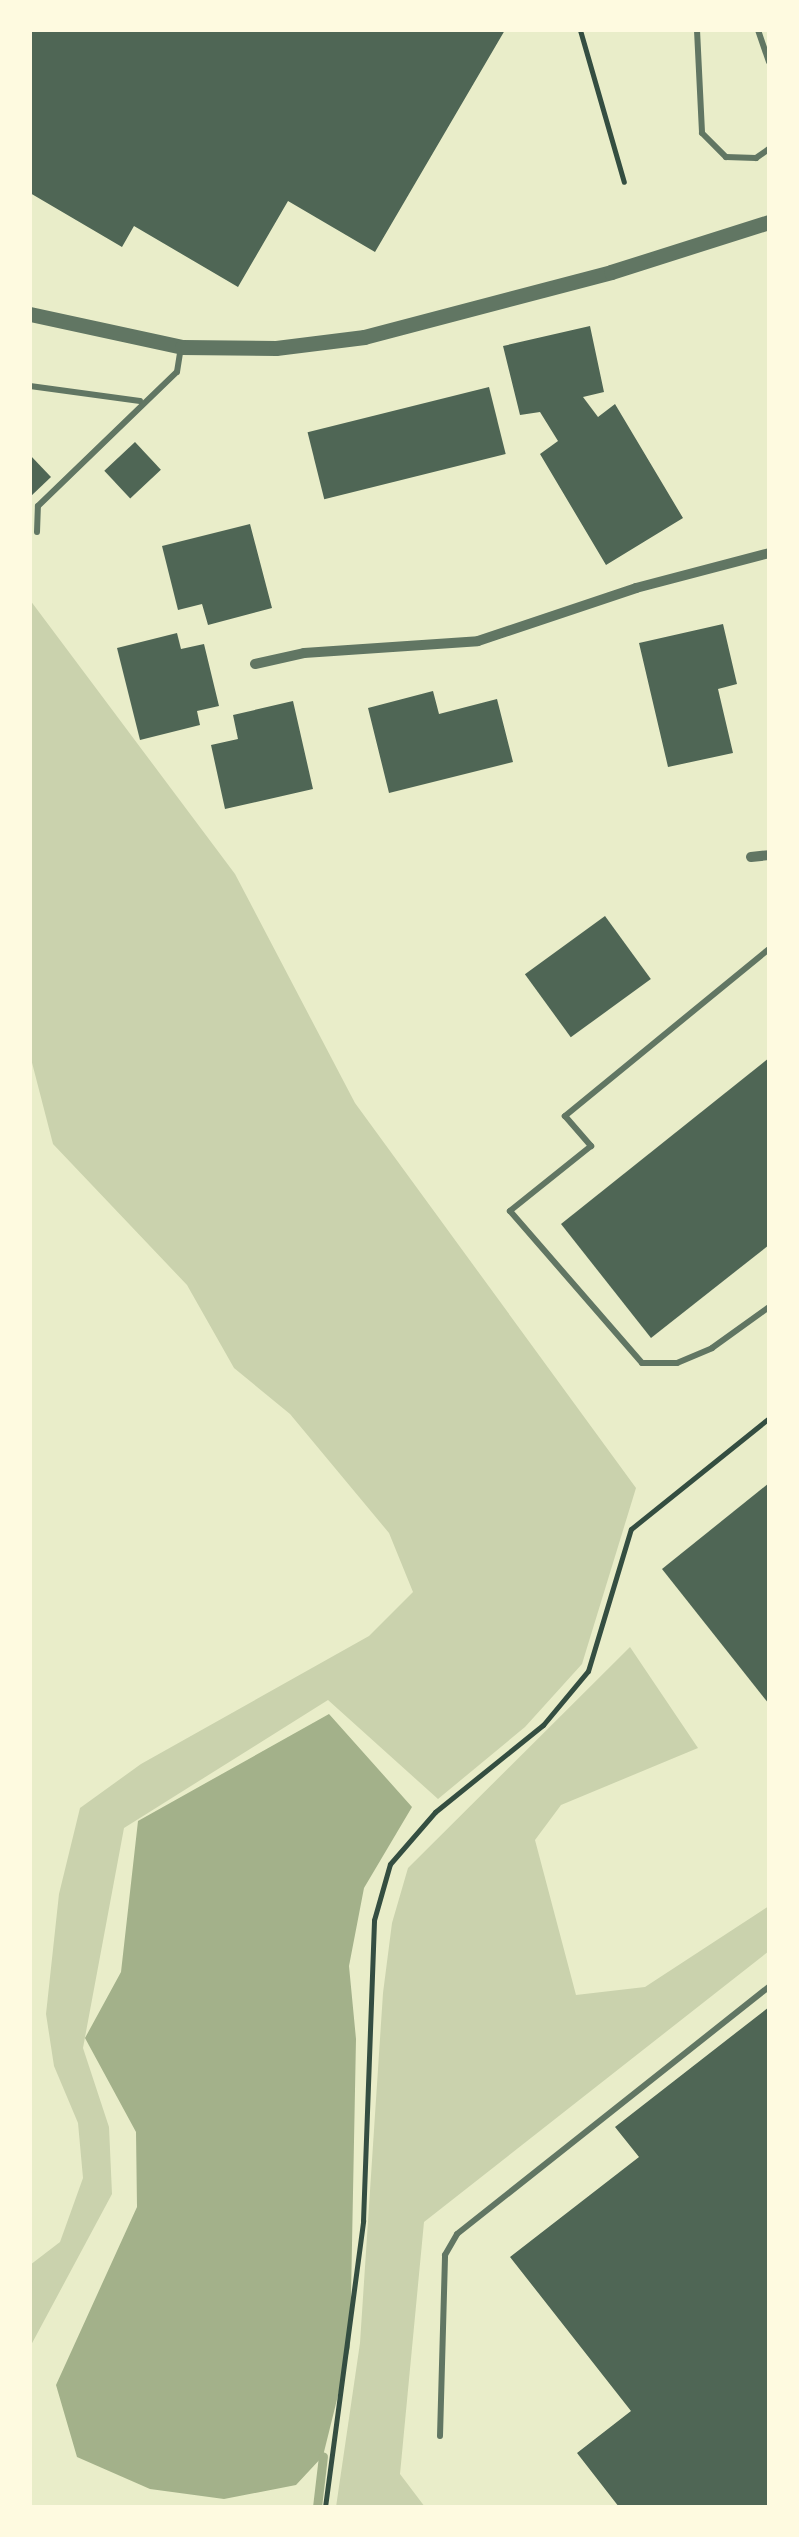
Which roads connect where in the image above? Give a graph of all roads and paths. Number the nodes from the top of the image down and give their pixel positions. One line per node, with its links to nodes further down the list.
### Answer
1 (580, 30): 6 (path)
2 (697, 30): 5 (lane)
3 (758, 30): 4 (lane)
4 (769, 62)
5 (769, 149)
6 (624, 182)
7 (769, 222): 9 (street)
8 (30, 314): 9 (street)
9 (182, 347): 11 (lane)
10 (30, 386): 11 (lane)
11 (141, 401): 12 (lane)
12 (37, 532)
13 (769, 553): 14 (street)
14 (255, 664)
15 (769, 855): 16 (street)
16 (750, 857)
17 (769, 950): 18 (lane)
18 (769, 1307)
19 (769, 1418): 22 (path)
20 (769, 1987): 21 (lane)
21 (440, 2436)
22 (325, 2507)

